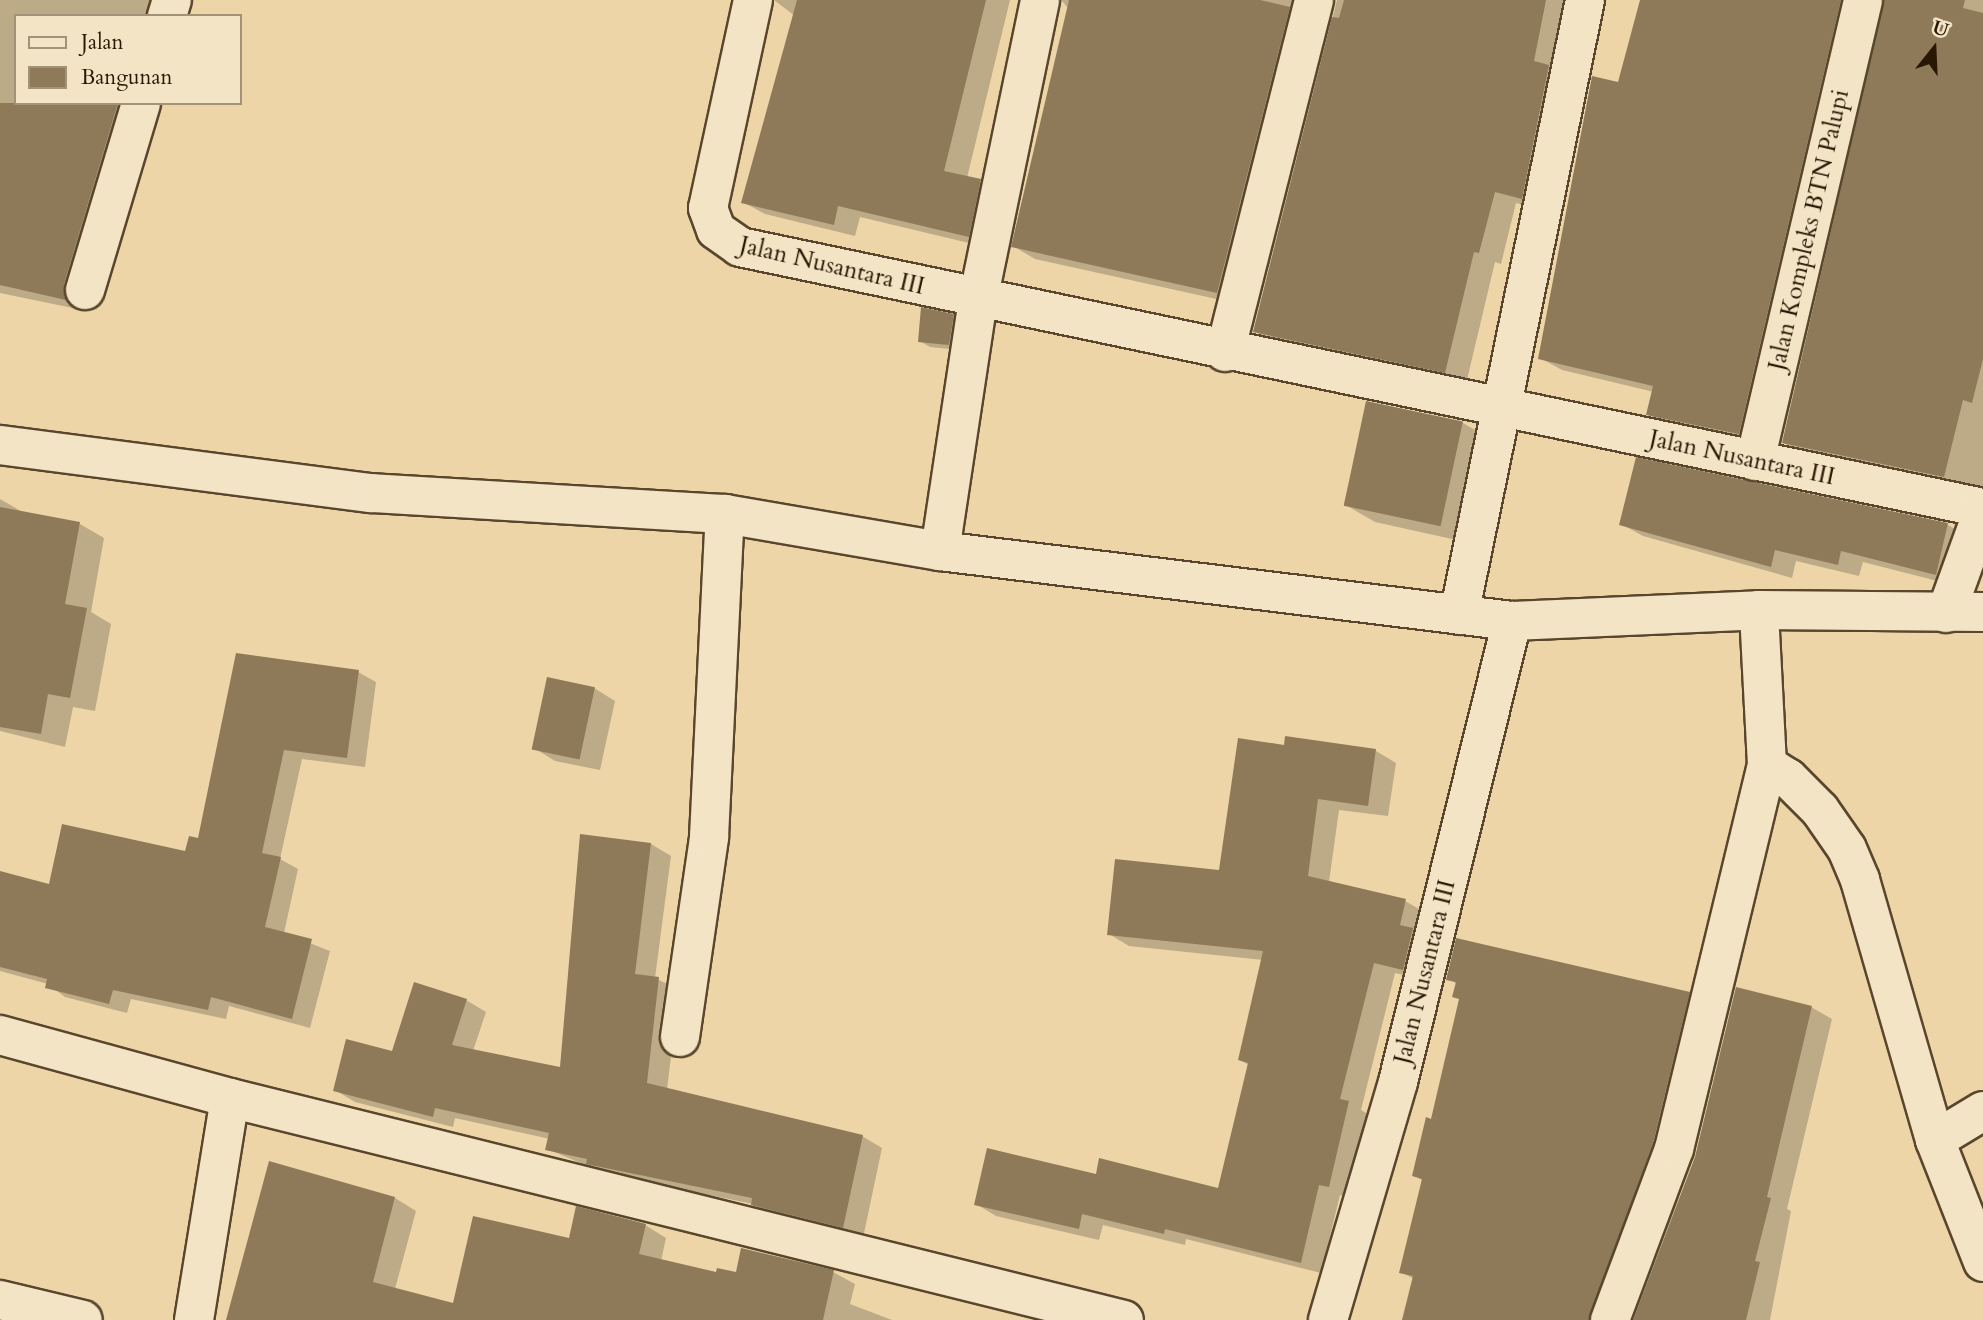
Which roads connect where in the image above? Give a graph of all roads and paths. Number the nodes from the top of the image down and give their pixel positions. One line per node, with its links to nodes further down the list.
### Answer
1 (752, 0): 8 (street, Jalan Nusantara III)
2 (1040, 0): 8 (street)
3 (1314, 0): 9 (street)
4 (1585, 0): 10 (street)
5 (1863, 0): 12 (street, Jalan Kompleks BTN Palupi)
6 (140, 105): 7 (street)
7 (85, 290)
8 (978, 300): 9 (street, Jalan Nusantara III); 15 (street)
9 (1225, 352): 10 (street, Jalan Nusantara III)
10 (1500, 408): 12 (street, Jalan Nusantara III); 18 (street)
11 (0, 445): 14 (street)
12 (1755, 461): 13 (street, Jalan Nusantara III)
13 (1983, 509): 17 (street)
14 (725, 514): 15 (street); 22 (street)
15 (940, 551): 18 (street)
16 (1759, 610): 17 (street); 19 (street); 20 (street)
17 (1964, 612)
18 (1460, 615): 19 (street)
19 (1512, 621): 32 (street, Jalan Nusantara III)
20 (1767, 765): 25 (street); 33 (street)
21 (0, 1035): 23 (street)
22 (680, 1037)
23 (230, 1098): 28 (street); 30 (street)
24 (1983, 1111): 25 (street)
25 (1935, 1140): 26 (street)
26 (1983, 1262)
27 (0, 1300): 29 (street)
28 (1019, 1308): 31 (street)
29 (83, 1320)
30 (194, 1320)
31 (1124, 1320)
32 (1328, 1320)
33 (1611, 1320)

